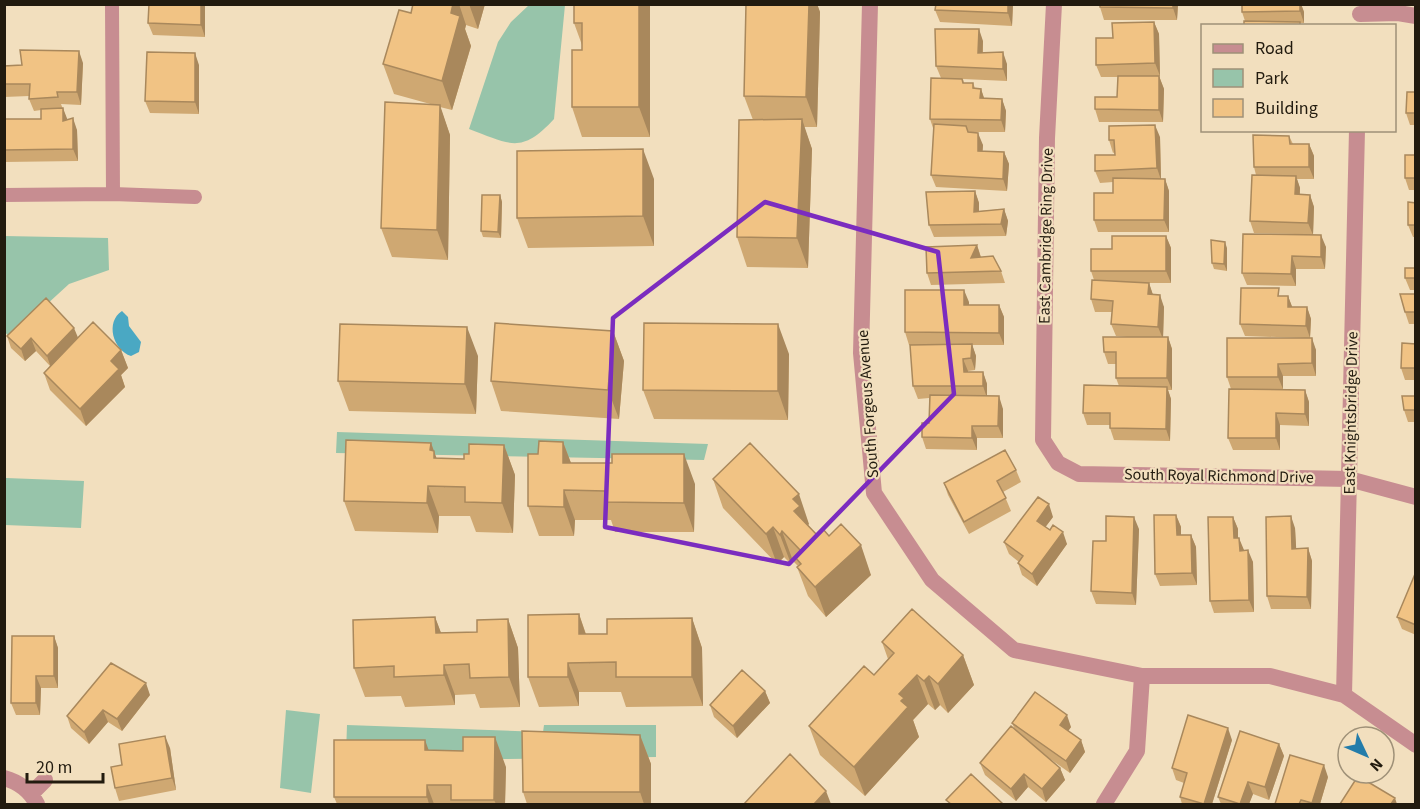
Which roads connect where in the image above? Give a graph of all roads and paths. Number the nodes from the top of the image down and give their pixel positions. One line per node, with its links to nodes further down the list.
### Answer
1 (112, 4): 7 (lane)
2 (870, 4): 13 (street, South Forgeus Avenue)
3 (1054, 4): 10 (street, East Cambridge Ring Drive)
4 (1360, 15): 5 (street)
5 (1416, 16)
6 (1358, 132): 11 (street, East Knightsbridge Drive)
7 (112, 194): 8 (lane); 9 (lane)
8 (4, 195)
9 (195, 197)
10 (1058, 463): 11 (street, South Royal Richmond Drive)
11 (1349, 479): 12 (street, South Royal Richmond Drive); 14 (street, East Knightsbridge Drive)
12 (1416, 497)
13 (1142, 676): 14 (street, South Forgeus Avenue); 19 (street)
14 (1344, 695): 15 (street, South Forgeus Avenue)
15 (1416, 745)
16 (4, 778): 18 (street)
17 (45, 780): 18 (street)
18 (34, 799)
19 (1104, 804)

